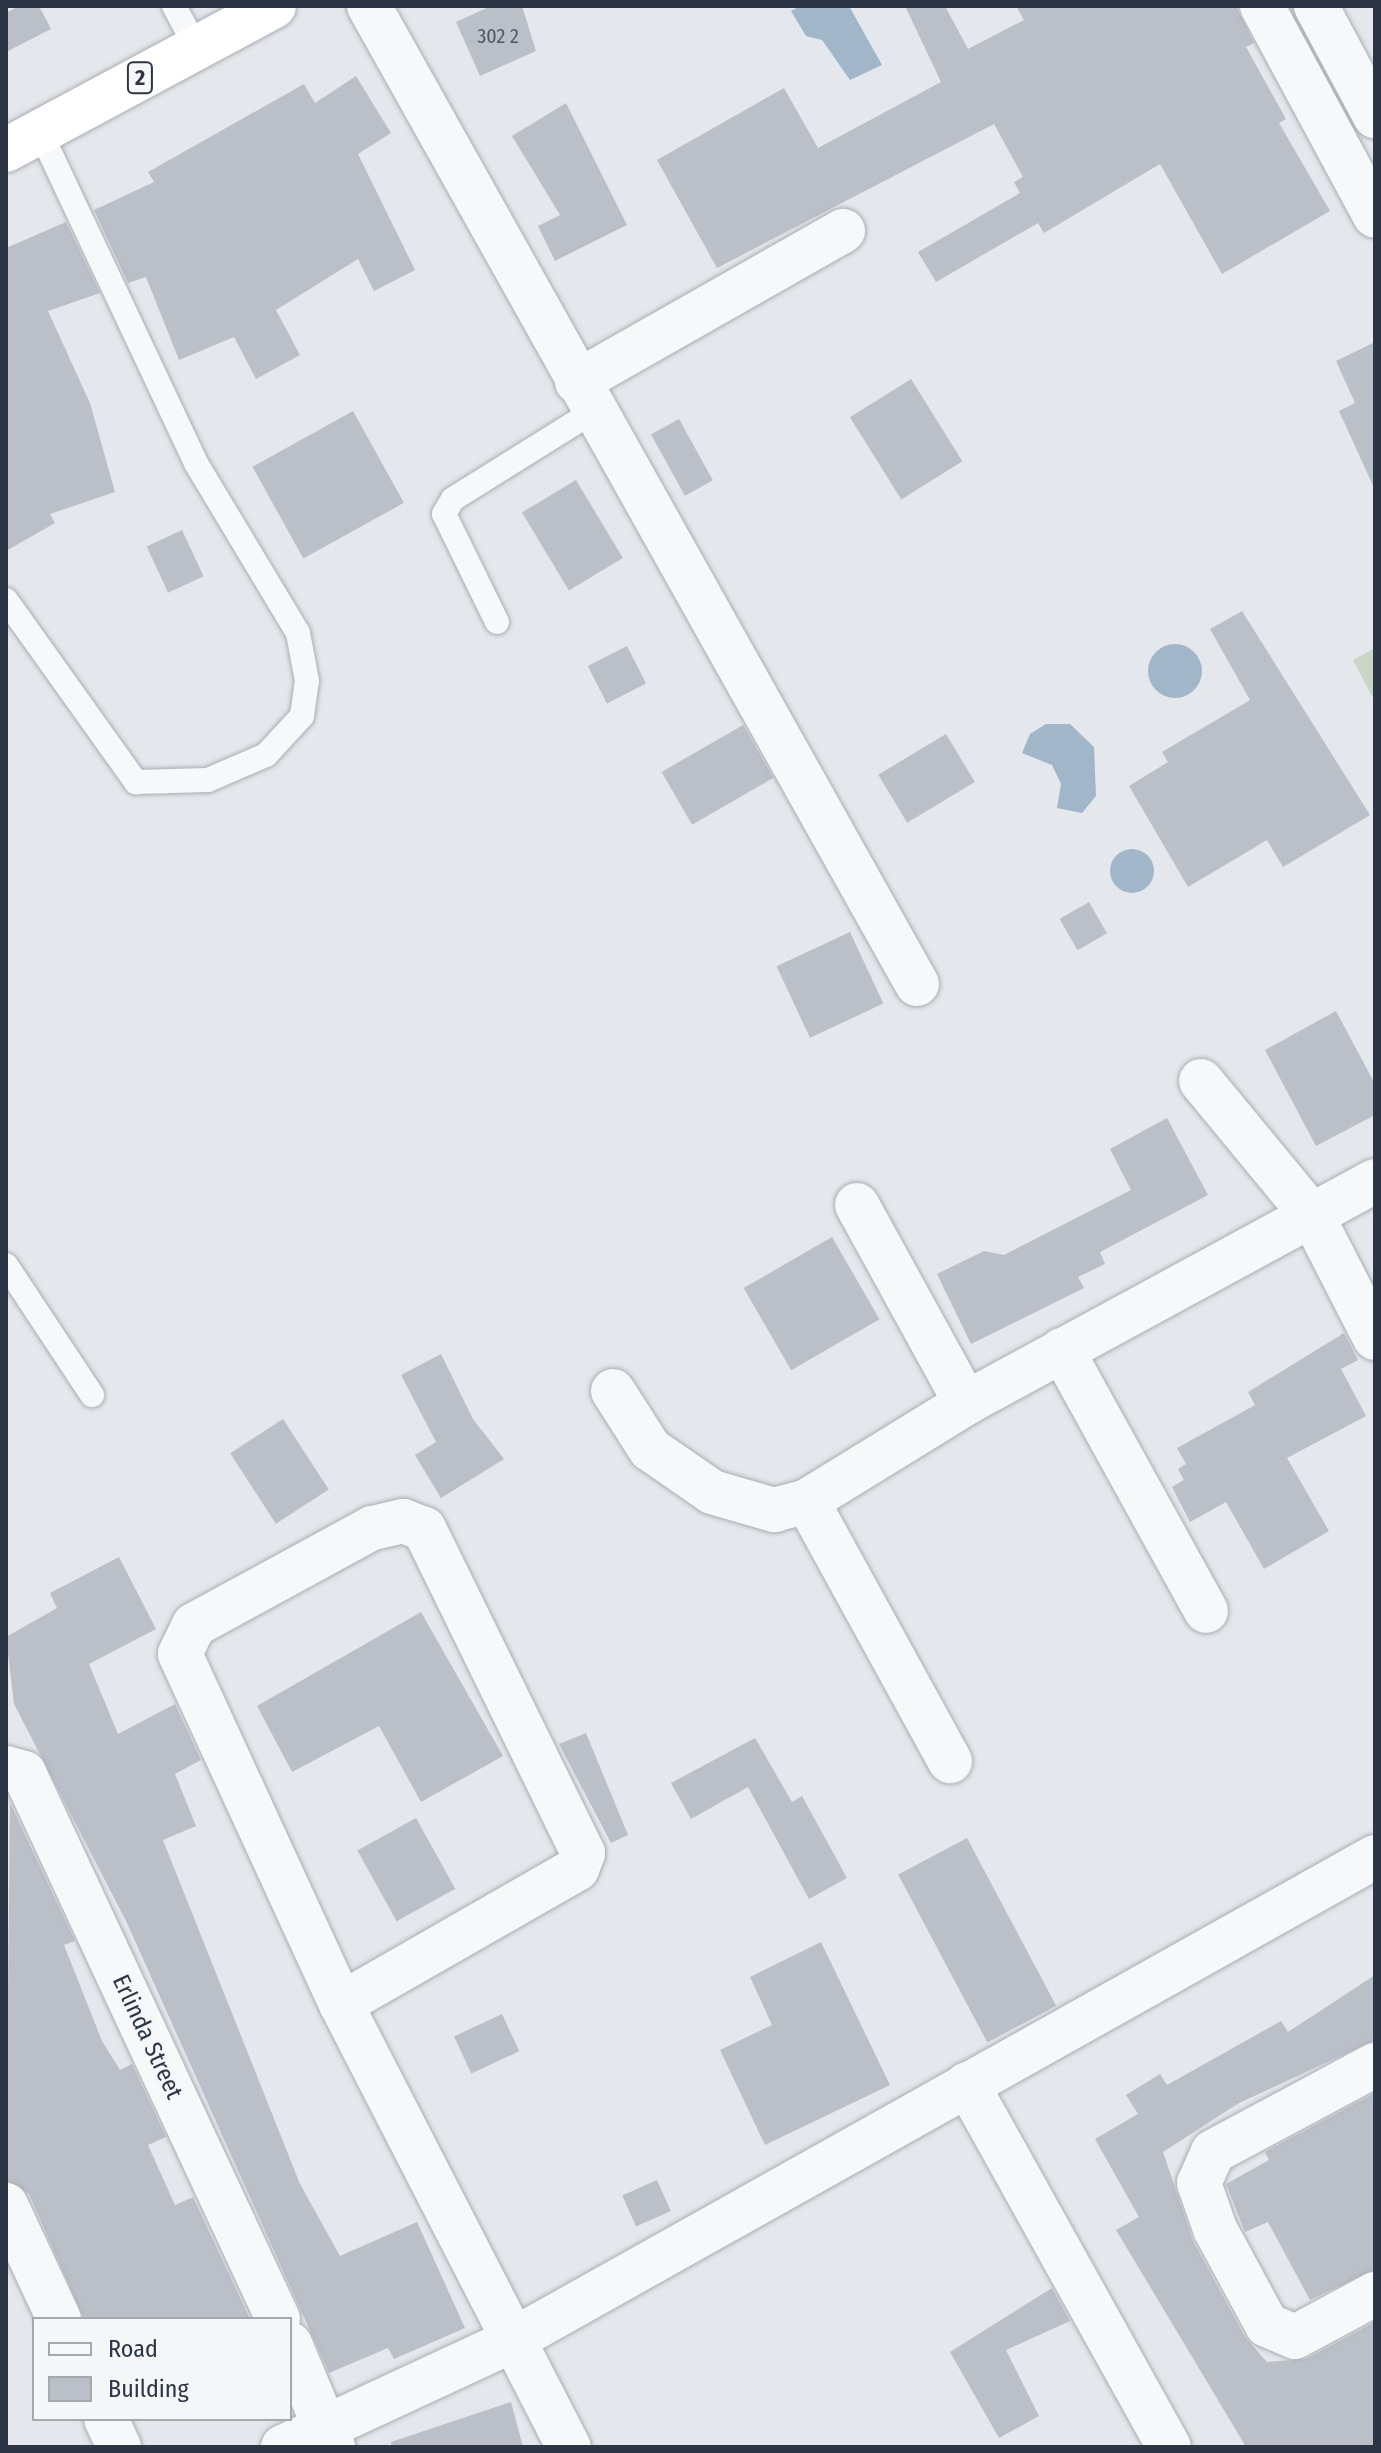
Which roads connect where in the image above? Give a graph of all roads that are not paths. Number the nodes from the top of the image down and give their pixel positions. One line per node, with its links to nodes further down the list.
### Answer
1 (174, 6): 6 (lane)
2 (274, 6): 6 (highway, 2)
3 (369, 6): 11 (street)
4 (1262, 6): 9 (street)
5 (1316, 6): 7 (street)
6 (196, 47): 8 (highway, 2)
7 (1375, 116)
8 (23, 141): 12 (lane)
9 (1375, 216)
10 (843, 231): 11 (street)
11 (585, 397): 13 (lane); 14 (street)
12 (6, 600)
13 (497, 622)
14 (917, 984)
15 (1201, 1081): 18 (street)
16 (1375, 1181): 18 (street)
17 (857, 1205): 24 (street)
18 (1313, 1217): 20 (street); 21 (street)
19 (6, 1265): 23 (lane)
20 (1375, 1338)
21 (1062, 1350): 24 (street); 26 (street)
22 (613, 1391): 25 (street)
23 (92, 1395)
24 (966, 1403): 25 (street)
25 (807, 1501): 28 (street)
26 (1206, 1611)
27 (6, 1738): 29 (street)
28 (950, 1761)
29 (6, 1768): 37 (street, Erlinda Street)
30 (1375, 1857): 33 (street)
31 (341, 2004): 31 (street); 38 (street)
32 (1375, 2065): 35 (street)
33 (967, 2084): 38 (street); 45 (street)
34 (6, 2205): 36 (street)
35 (1375, 2294)
36 (58, 2317)
37 (277, 2317)
38 (511, 2341): 41 (street); 44 (street)
39 (292, 2349): 41 (street)
40 (107, 2421): 42 (street)
41 (331, 2437): 43 (street)
42 (119, 2447)
43 (283, 2447)
44 (569, 2447)
45 (1169, 2447)

